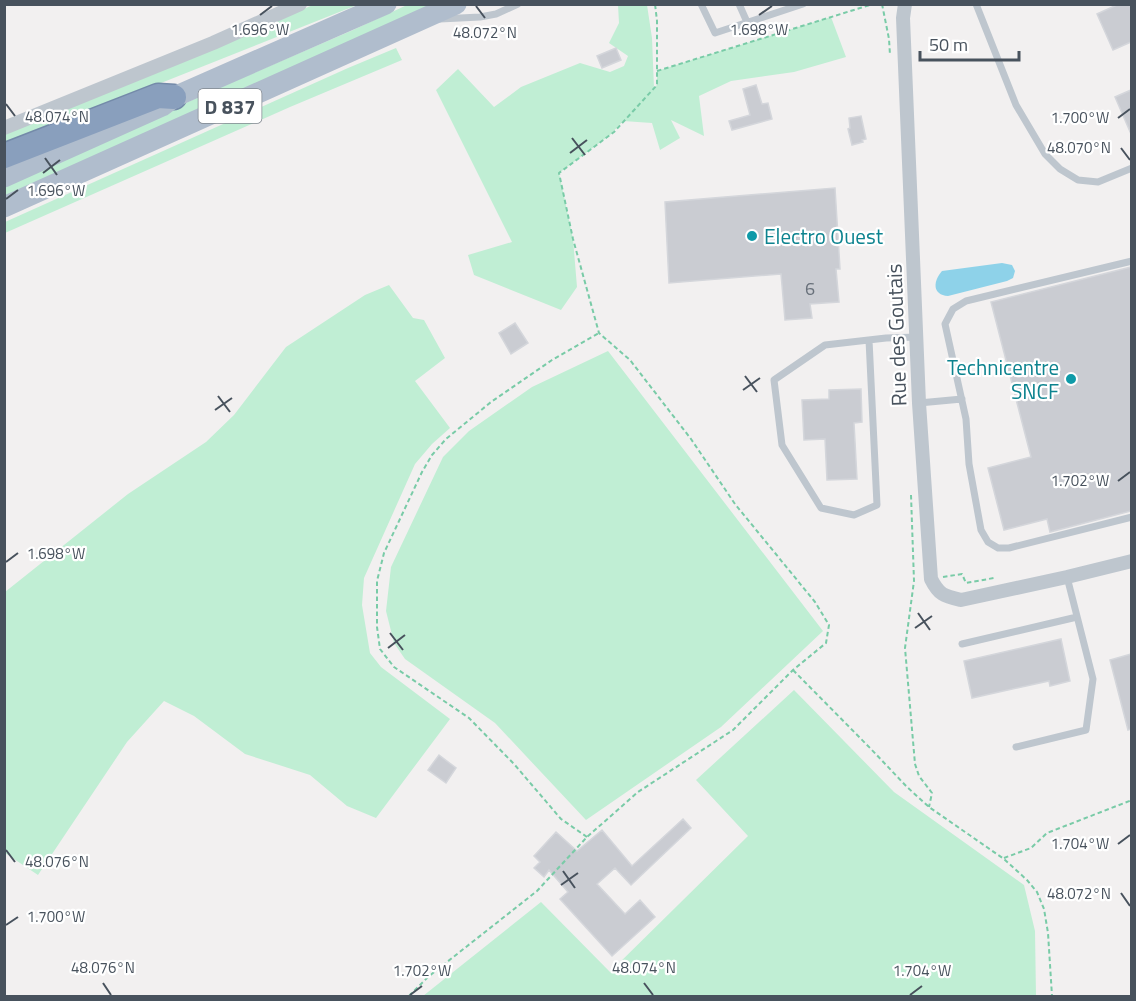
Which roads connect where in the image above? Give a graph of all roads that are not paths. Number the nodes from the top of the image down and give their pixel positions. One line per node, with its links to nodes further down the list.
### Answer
1 (300, 4): 14 (street)
2 (386, 4): 13 (main road, D 837)
3 (456, 4): 11 (main road, D 837)
4 (518, 4): 11 (lane)
5 (701, 4): 12 (lane)
6 (739, 4): 12 (lane)
7 (803, 4): 10 (lane)
8 (905, 4): 20 (street, Rue des Goutais)
9 (976, 4): 16 (lane)
10 (778, 8): 12 (lane)
11 (423, 19): 18 (main road, D 837)
12 (747, 22)
13 (174, 97): 15 (highway); 17 (main road, D 837)
14 (4, 128)
15 (4, 156)
16 (1131, 168)
17 (4, 177)
18 (4, 207)
19 (1131, 261): 22 (lane)
20 (917, 337): 21 (lane); 23 (street, Rue des Goutais)
21 (869, 340): 21 (lane)
22 (962, 399): 23 (lane); 24 (lane)
23 (920, 403): 26 (street, Rue des Goutais)
24 (1131, 517)
25 (1131, 561): 26 (street)
26 (1067, 577): 27 (lane)
27 (1077, 617): 28 (lane); 29 (lane)
28 (962, 644)
29 (1016, 747)

